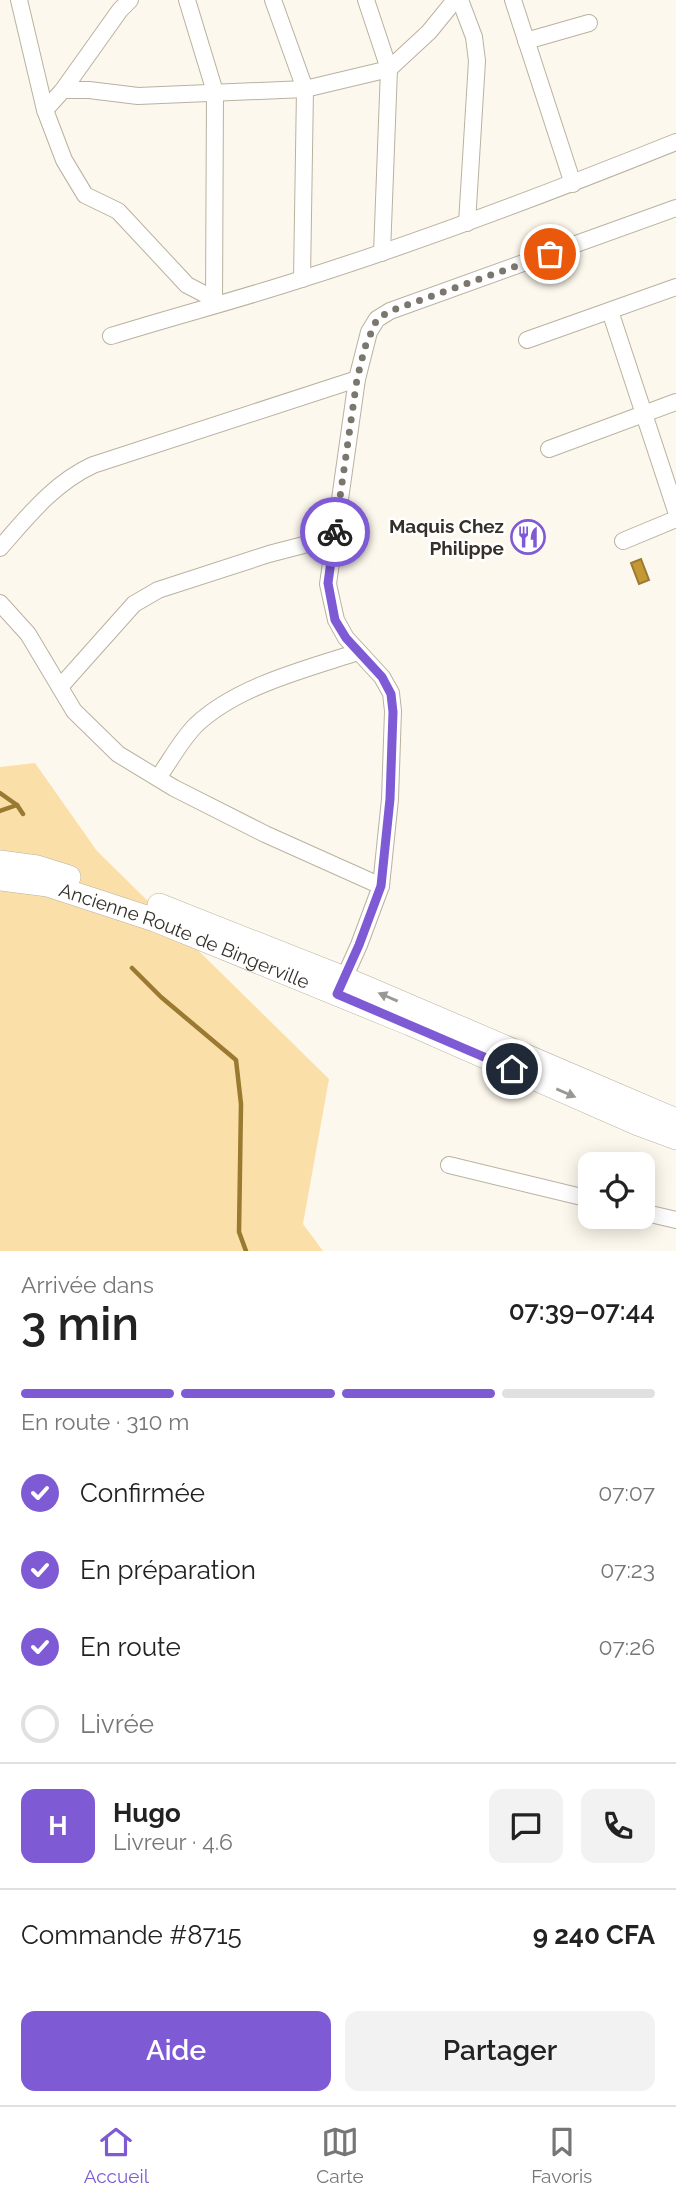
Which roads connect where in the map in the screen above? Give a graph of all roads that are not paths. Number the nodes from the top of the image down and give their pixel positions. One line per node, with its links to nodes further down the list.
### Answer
1 (19, 0): 14 (street)
2 (187, 0): 13 (street)
3 (273, 0): 11 (street)
4 (366, 0): 10 (street)
5 (457, 0): 10 (street); 18 (street)
6 (513, 0): 9 (street)
7 (121, 3): 12 (street)
8 (589, 23): 9 (street)
9 (526, 41): 16 (street)
10 (389, 69): 11 (street); 19 (street)
11 (305, 89): 13 (street); 20 (street)
12 (63, 90): 13 (street); 14 (street)
13 (215, 92): 22 (street)
14 (45, 110): 22 (street)
15 (676, 142): 16 (street)
16 (573, 184): 18 (street)
17 (676, 208): 26 (street)
18 (467, 223): 19 (street)
19 (382, 253): 20 (street)
20 (302, 279): 22 (street)
21 (676, 287): 23 (street)
22 (214, 302): 24 (street)
23 (610, 311): 25 (street); 28 (street)
24 (111, 336)
25 (527, 340)
26 (357, 379): 32 (street); 34 (street)
27 (676, 402): 28 (street)
28 (643, 414): 29 (street); 30 (street)
29 (548, 449)
30 (676, 511)
31 (676, 519): 33 (street)
32 (334, 537): 36 (street); 37 (street)
33 (622, 541)
34 (0, 548)
35 (0, 603): 37 (street)
36 (359, 652): 38 (street); 41 (street)
37 (60, 687): 38 (street)
38 (158, 778): 41 (street)
39 (0, 862): 42 (street, Ancienne Route de Bingerville)
40 (0, 878): 42 (street, Ancienne Route de Bingerville)
41 (381, 886): 42 (street)
42 (341, 986): 43 (street, Ancienne Route de Bingerville, one-way to 42); 44 (street, Ancienne Route de Bingerville, one-way to 44)
43 (676, 1120)
44 (676, 1138)
45 (449, 1165): 46 (street)
46 (578, 1196)
47 (655, 1215): 48 (street)
48 (676, 1220)

